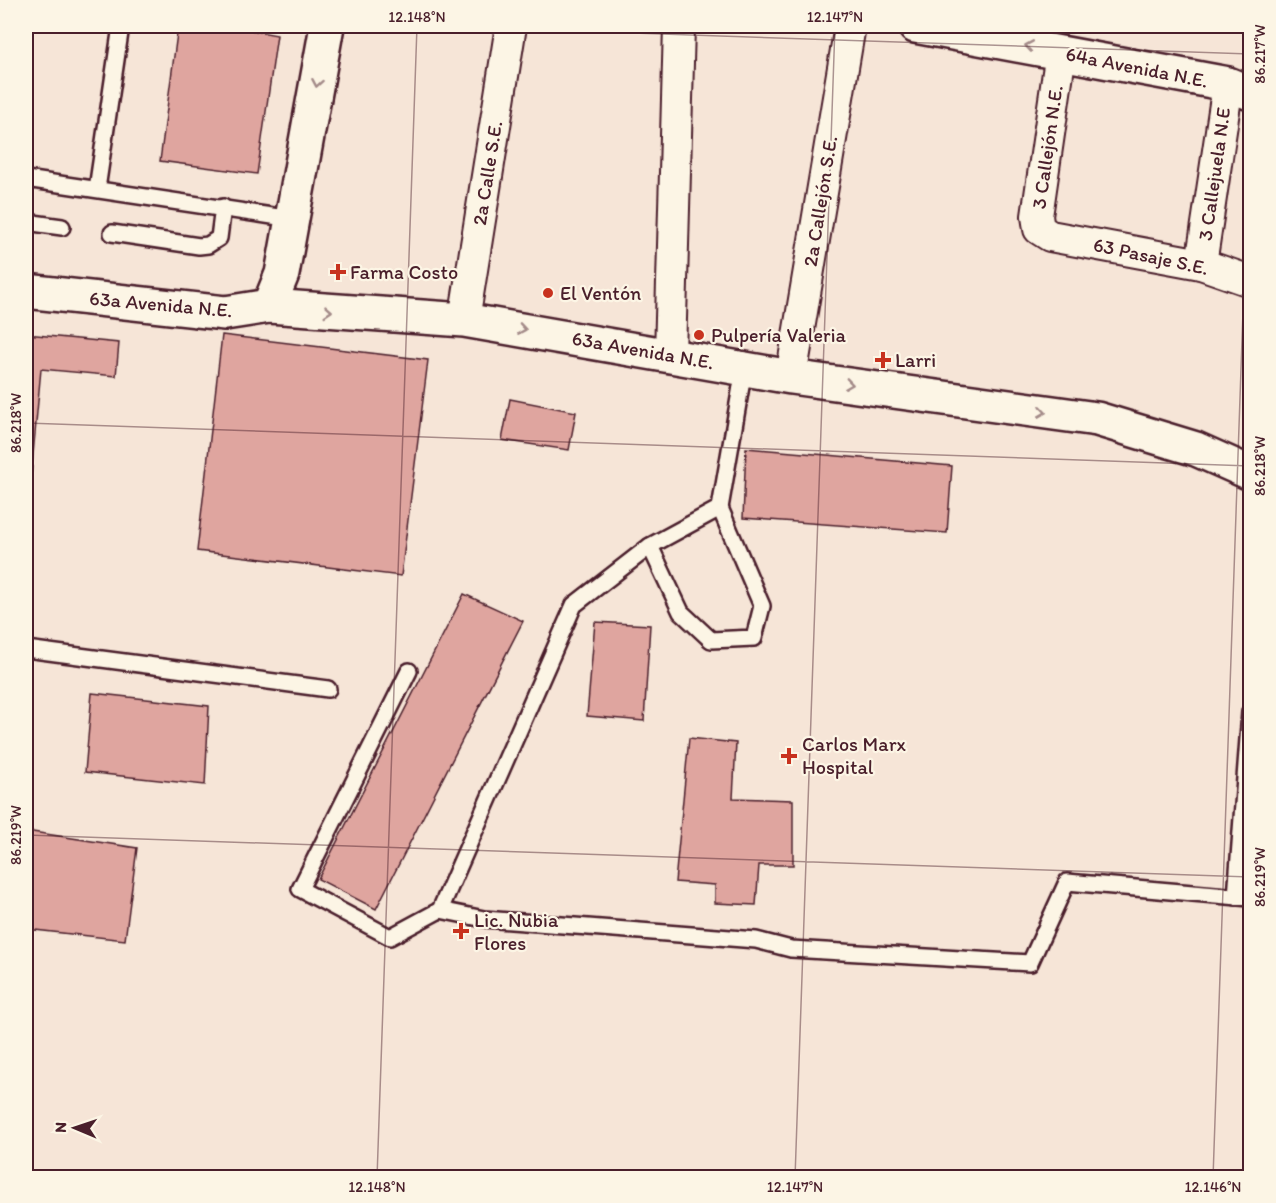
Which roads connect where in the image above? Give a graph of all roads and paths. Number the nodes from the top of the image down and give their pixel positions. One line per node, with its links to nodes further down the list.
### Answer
1 (121, 26): 10 (lane)
2 (327, 26): 12 (street, one-way to 12)
3 (511, 26): 21 (street, 2a Calle S.E.)
4 (679, 26): 22 (street)
5 (850, 26): 24 (street, 2a Callejón S.E.)
6 (915, 26): 7 (street, 64a Avenida N.E., one-way to 6)
7 (1061, 52): 8 (street, 64a Avenida N.E.); 16 (street, 3 Callejón N.E.)
8 (1239, 88): 17 (street, 3 Callejuela N.E)
9 (26, 179): 10 (lane)
10 (97, 189): 11 (lane)
11 (223, 207): 12 (lane); 15 (lane)
12 (292, 219): 20 (street)
13 (26, 222): 14 (lane)
14 (62, 227)
15 (112, 233)
16 (1050, 236): 17 (street, 63 Pasaje S.E.)
17 (1201, 264): 18 (street, 63 Pasaje S.E.)
18 (1251, 281)
19 (26, 291): 20 (street, 63a Avenida N.E.)
20 (269, 306): 21 (street, 63a Avenida N.E., one-way to 21)
21 (464, 320): 22 (street, 63a Avenida N.E., one-way to 22)
22 (670, 355): 23 (street, 63a Avenida N.E.)
23 (744, 369): 24 (street, 63a Avenida N.E.); 26 (lane)
24 (791, 377): 25 (street, 63a Avenida N.E., one-way to 25)
25 (1251, 473)
26 (720, 508): 27 (lane); 27 (lane)
27 (650, 546): 33 (lane)
28 (26, 649): 30 (lane)
29 (409, 671): 33 (lane)
30 (328, 689)
31 (1251, 712): 32 (lane)
32 (1243, 897): 33 (lane)
33 (440, 910)

